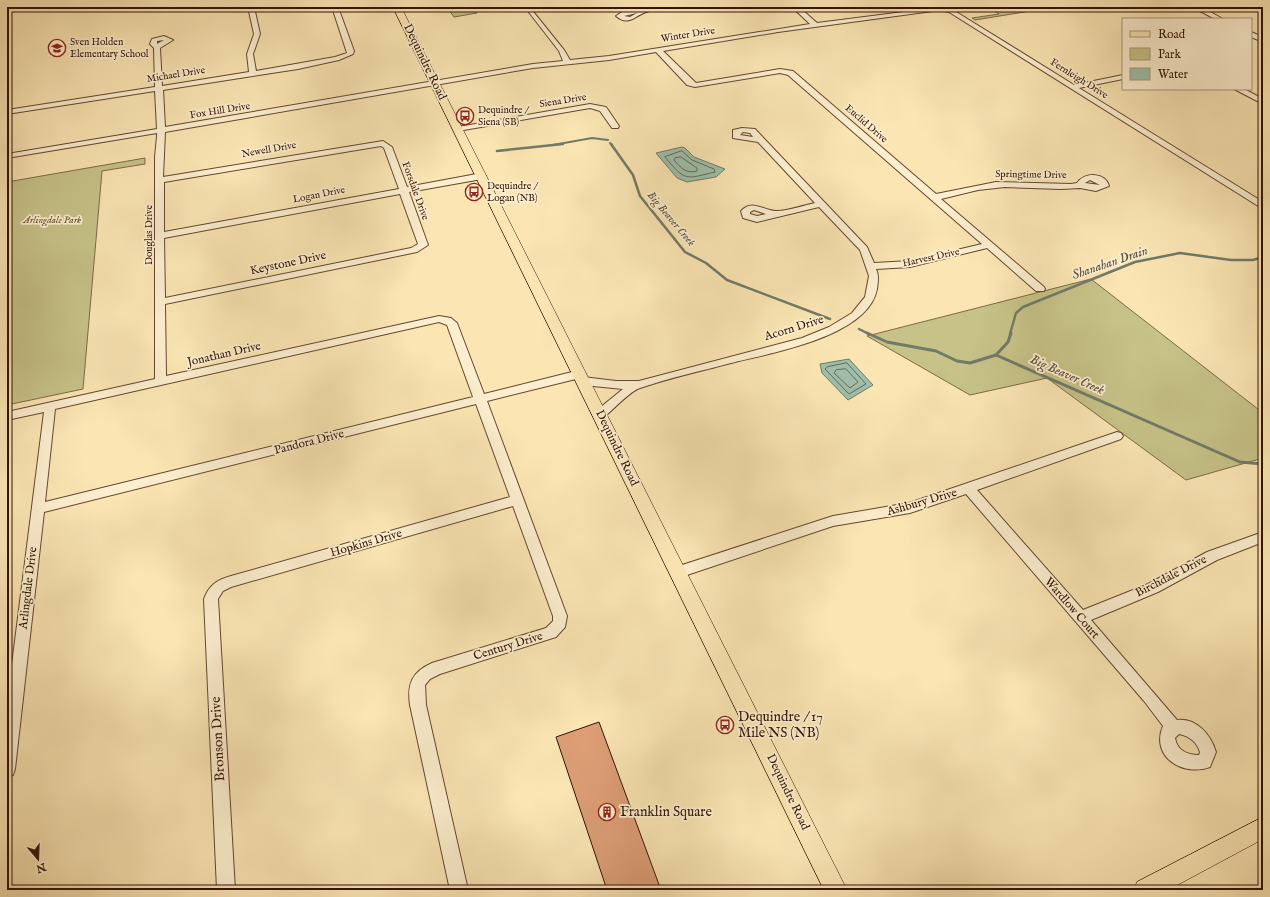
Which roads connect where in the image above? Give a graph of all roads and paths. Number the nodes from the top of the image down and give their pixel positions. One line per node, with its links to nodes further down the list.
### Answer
1 (251, 7): 17 (street)
2 (335, 7): 17 (street, Michael Drive)
3 (398, 7): 19 (main road, Dequindre Road)
4 (671, 7): 9 (street)
5 (794, 7): 11 (street)
6 (944, 8): 11 (street, Winter Drive); 20 (street, Fernleigh Drive)
7 (1202, 8): 10 (street)
8 (531, 11): 16 (street)
9 (642, 12)
10 (1218, 18)
11 (817, 26): 15 (street, Winter Drive)
12 (1252, 34): 13 (street)
13 (1263, 40)
14 (157, 47): 21 (street, Douglas Drive)
15 (658, 50): 16 (street, Winter Drive); 35 (street, Euclid Drive)
16 (567, 62): 19 (street, Winter Drive)
17 (253, 74): 21 (street, Michael Drive)
18 (1122, 77): 20 (street)
19 (436, 84): 26 (main road, Dequindre Road); 27 (street, Fox Hill Drive)
20 (1074, 87): 37 (street, Fernleigh Drive)
21 (158, 88): 24 (street, Michael Drive); 27 (street, Douglas Drive)
22 (1240, 90): 23 (street)
23 (1263, 102)
24 (7, 112)
25 (615, 126): 26 (street, Siena Drive)
26 (458, 129): 31 (main road, Dequindre Road)
27 (160, 131): 30 (street, Fox Hill Drive); 32 (street, Douglas Drive)
28 (760, 140): 36 (street, Acorn Drive)
29 (383, 143): 32 (street, Newell Drive); 34 (street, Forsdale Drive)
30 (7, 156)
31 (482, 176): 34 (street, Logan Drive); 46 (main road, Dequindre Road)
32 (159, 180): 39 (street, Douglas Drive)
33 (1080, 185): 35 (street, Springtime Drive)
34 (403, 191): 39 (street, Logan Drive); 41 (street, Forsdale Drive)
35 (935, 197): 40 (street, Euclid Drive)
36 (822, 204): 38 (street); 42 (street, Acorn Drive)
37 (1263, 206)
38 (776, 214)
39 (160, 236): 44 (street, Douglas Drive)
40 (989, 245): 42 (street, Harvest Drive); 43 (street, Euclid Drive)
41 (421, 247): 44 (street, Keystone Drive)
42 (873, 266): 48 (street, Acorn Drive)
43 (1040, 289)
44 (160, 302): 47 (street, Douglas Drive)
45 (447, 320): 47 (street, Jonathan Drive); 49 (street, Century Drive)
46 (582, 377): 48 (street, Acorn Drive); 49 (street, Pandora Drive); 51 (main road, Dequindre Road)
47 (161, 382): 50 (street, Jonathan Drive)
48 (635, 385): 51 (street, Acorn Drive)
49 (480, 399): 55 (street, Century Drive); 56 (street, Pandora Drive)
50 (50, 406): 52 (street, Jonathan Drive); 56 (street, Arlingdale Drive)
51 (600, 414): 58 (main road, Dequindre Road)
52 (7, 416)
53 (1117, 436): 54 (street, Ashbury Drive)
54 (968, 488): 58 (street, Ashbury Drive); 60 (street, Wardlow Court)
55 (518, 500): 59 (street, Hopkins Drive); 65 (street, Century Drive)
56 (37, 509): 62 (street, Arlingdale Drive)
57 (1263, 537): 60 (street, Birchdale Drive)
58 (678, 572): 66 (main road, Dequindre Road)
59 (216, 590): 64 (street, Bronson Drive)
60 (1080, 618): 61 (street, Wardlow Court)
61 (1174, 728)
62 (7, 769)
63 (1263, 828): 67 (main road)
64 (226, 890)
65 (459, 890)
66 (836, 890)
67 (1145, 890)

